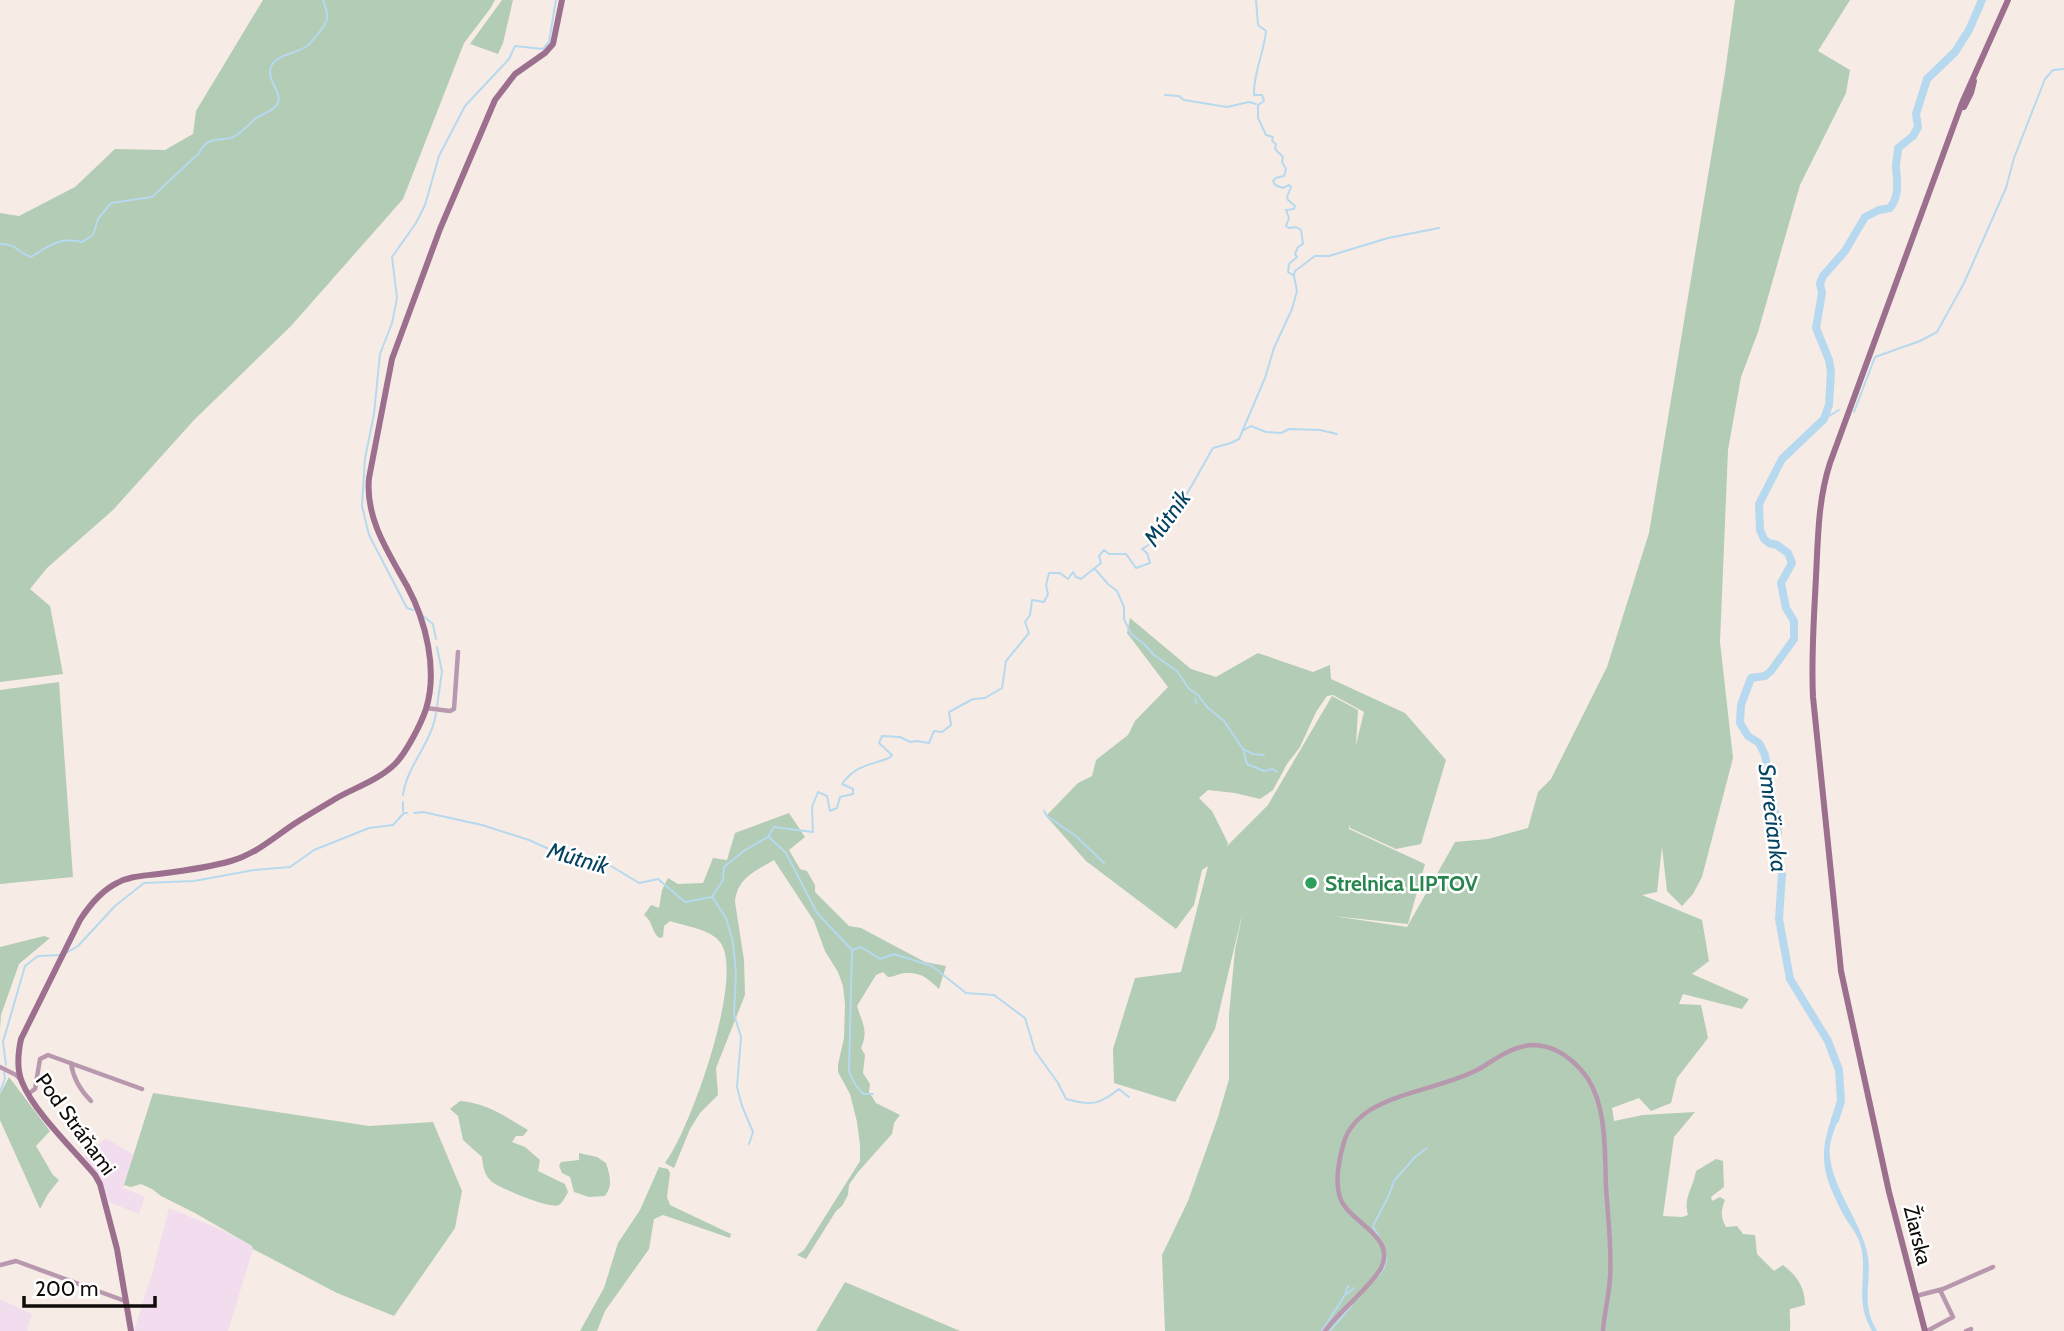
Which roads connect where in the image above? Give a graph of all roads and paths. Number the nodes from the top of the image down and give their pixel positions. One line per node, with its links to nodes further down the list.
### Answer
1 (562, 0): 4 (street)
2 (2008, 0): 16 (street, Žiarska)
3 (458, 652): 4 (street)
4 (426, 708): 6 (street, Pod Stráňami)
5 (71, 1062): 10 (street); 11 (street); 12 (street)
6 (18, 1064): 8 (street); 9 (street, Pod Stráňami)
7 (0, 1067): 8 (street)
8 (8, 1070): 9 (street)
9 (22, 1082): 11 (street, Pod Stráňami)
10 (142, 1089)
11 (28, 1094): 17 (street, Pod Stráňami)
12 (91, 1101)
13 (0, 1265): 17 (street)
14 (1993, 1267): 15 (street)
15 (1940, 1290): 16 (street); 21 (street)
16 (1916, 1296): 21 (street, Žiarska)
17 (126, 1301): 18 (street, Pod Stráňami)
18 (131, 1331)
19 (1325, 1331): 20 (street)
20 (1602, 1331)
21 (1926, 1331)

